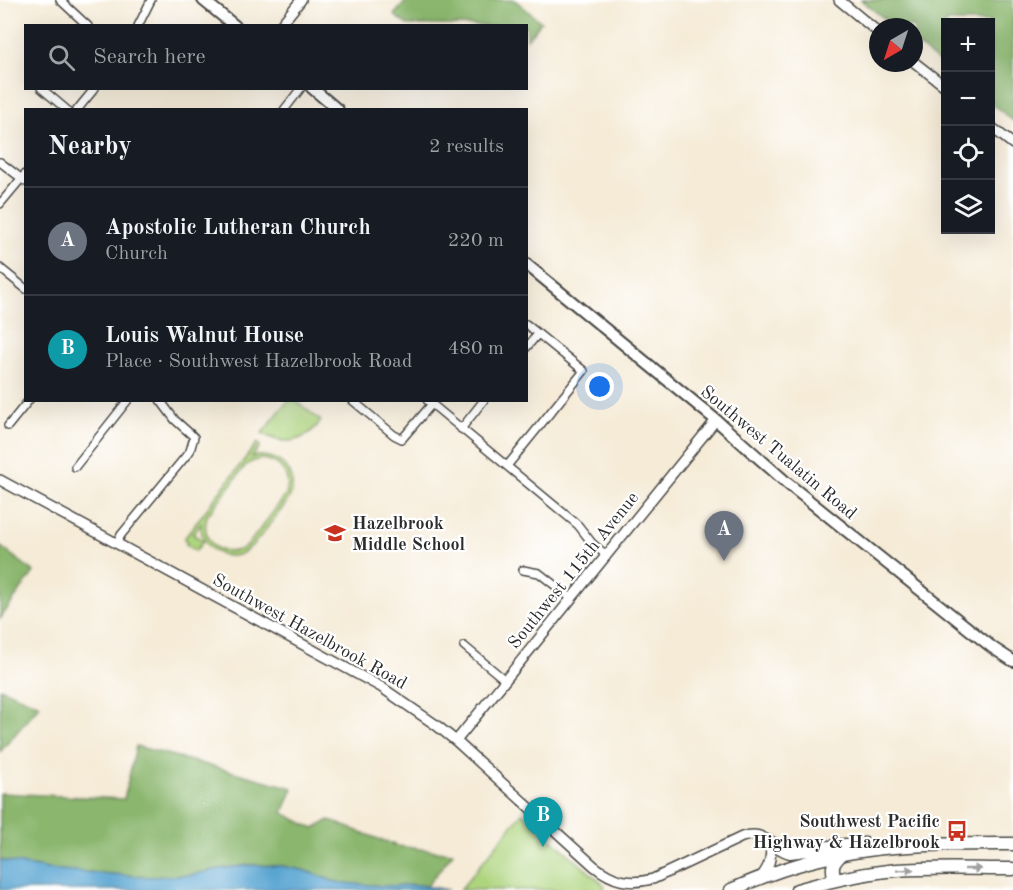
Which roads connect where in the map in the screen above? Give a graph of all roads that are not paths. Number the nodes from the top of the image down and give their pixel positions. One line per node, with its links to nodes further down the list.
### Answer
1 (60, 0): 6 (street)
2 (151, 0): 7 (street)
3 (203, 0): 8 (main road)
4 (301, 0): 9 (street)
5 (839, 0): 10 (street)
6 (86, 24)
7 (139, 24)
8 (233, 24)
9 (282, 24)
10 (869, 25)
11 (923, 69): 12 (street)
12 (941, 84)
13 (43, 90): 17 (street)
14 (93, 90): 18 (street)
15 (299, 90): 19 (street)
16 (314, 90): 20 (main road)
17 (65, 108)
18 (79, 108)
19 (286, 108)
20 (336, 108)
21 (995, 130): 22 (street)
22 (1013, 144)
23 (0, 162): 24 (street)
24 (24, 178): 25 (street)
25 (0, 204)
26 (528, 266): 38 (main road, Southwest Tualatin Road)
27 (0, 268): 28 (street)
28 (24, 287)
29 (528, 326): 30 (street)
30 (538, 334): 31 (street); 41 (street)
31 (528, 346)
32 (26, 402): 39 (street)
33 (126, 402): 42 (street)
34 (162, 402): 44 (street)
35 (354, 402): 37 (street)
36 (482, 402): 40 (street)
37 (429, 403): 40 (street)
38 (716, 420): 45 (street, Southwest 115th Avenue); 49 (main road, Southwest Tualatin Road)
39 (8, 426)
40 (461, 429): 41 (street)
41 (507, 466): 45 (street)
42 (75, 467)
43 (0, 480): 44 (street, Southwest Hazelbrook Road)
44 (117, 543): 51 (street, Southwest Hazelbrook Road)
45 (606, 555): 47 (street, Southwest 115th Avenue)
46 (523, 570): 47 (street)
47 (571, 598): 50 (street, Southwest 115th Avenue)
48 (464, 646): 50 (street)
49 (1013, 661)
50 (505, 680): 51 (street, Southwest 115th Avenue)
51 (456, 741): 52 (street, Southwest Hazelbrook Road)
52 (767, 842): 54 (highway); 57 (street)
53 (1013, 844): 54 (highway)
54 (884, 848): 55 (highway)
55 (842, 854): 57 (highway); 58 (highway)
56 (1013, 869): 58 (highway, one-way to 56)
57 (761, 877): 59 (highway)
58 (835, 880): 60 (highway)
59 (731, 890)
60 (797, 890)

